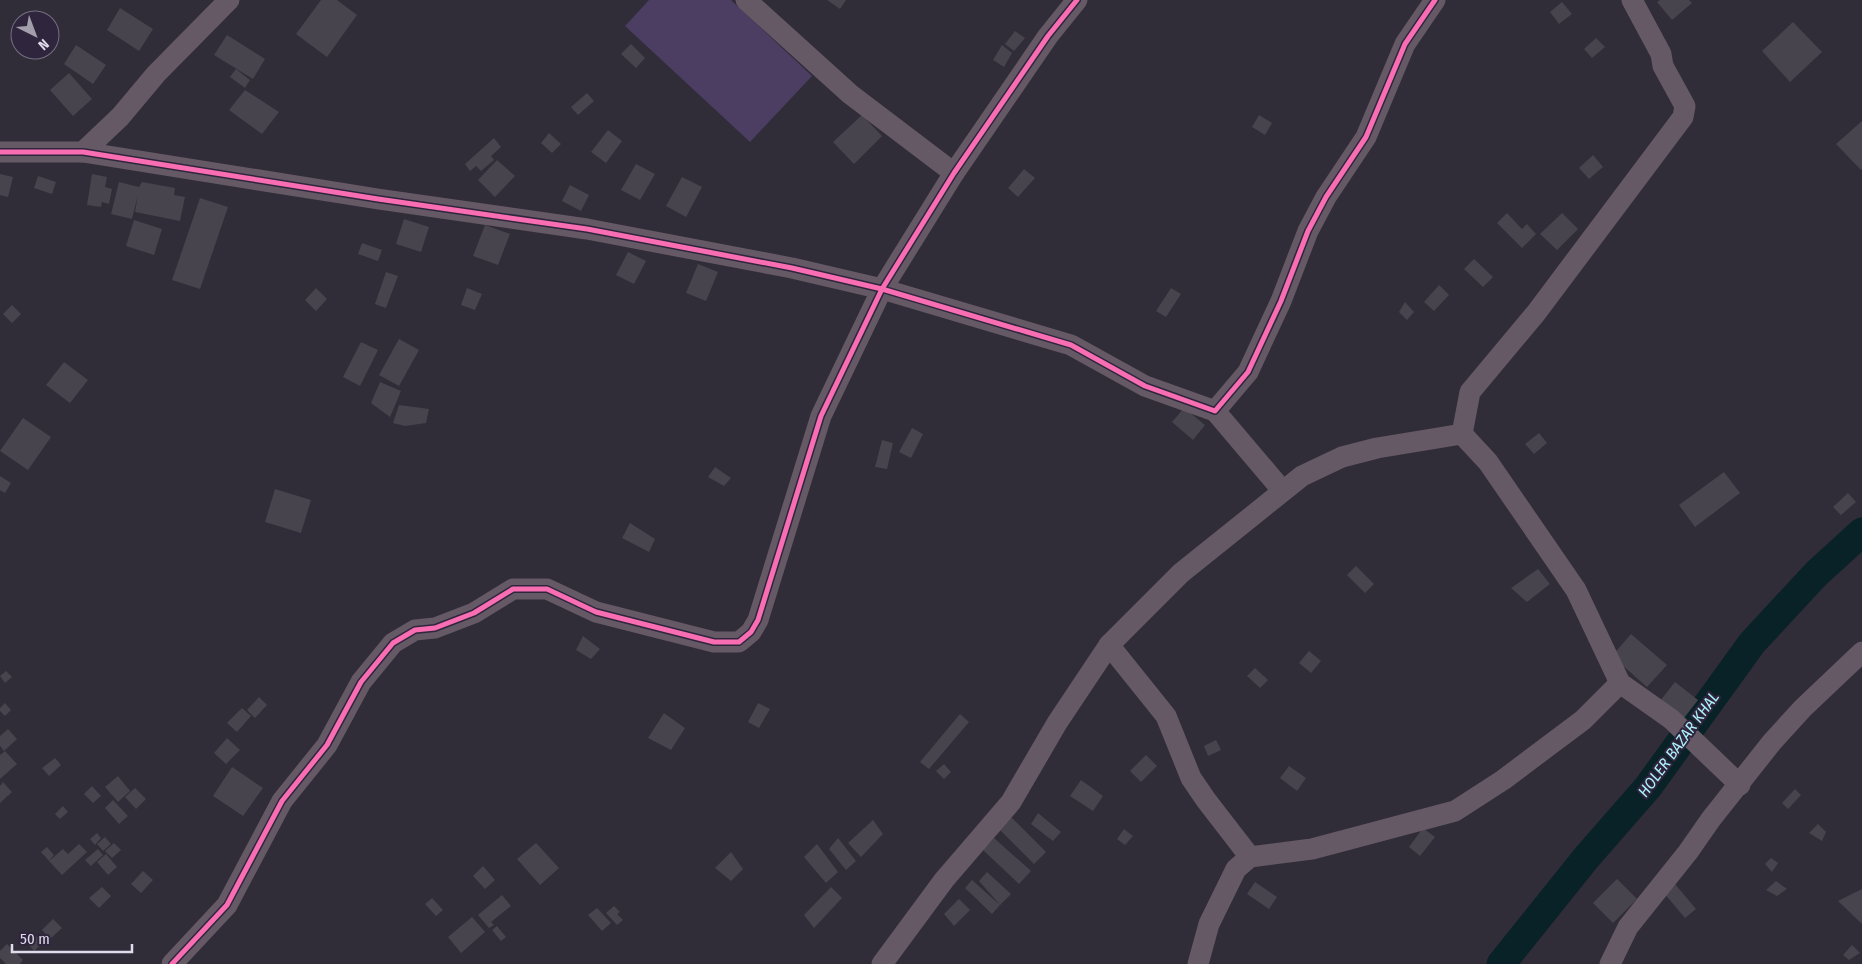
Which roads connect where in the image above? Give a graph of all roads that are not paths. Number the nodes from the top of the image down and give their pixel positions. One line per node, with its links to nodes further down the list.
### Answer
1 (229, 0): 7 (street)
2 (746, 0): 8 (street)
3 (1077, 0): 8 (street)
4 (1435, 0): 10 (street)
5 (1632, 0): 11 (street)
6 (0, 152): 7 (street)
7 (83, 152): 9 (street)
8 (954, 173): 9 (street)
9 (882, 289): 10 (street); 18 (street)
10 (1215, 411): 12 (street)
11 (1462, 434): 12 (street); 15 (street)
12 (1282, 490): 13 (street)
13 (1109, 645): 17 (street); 19 (street)
14 (1861, 656): 16 (street)
15 (1620, 683): 16 (street); 17 (street)
16 (1735, 780): 21 (street)
17 (1250, 857): 20 (street)
18 (172, 964)
19 (882, 964)
20 (1198, 964)
21 (1610, 964)

